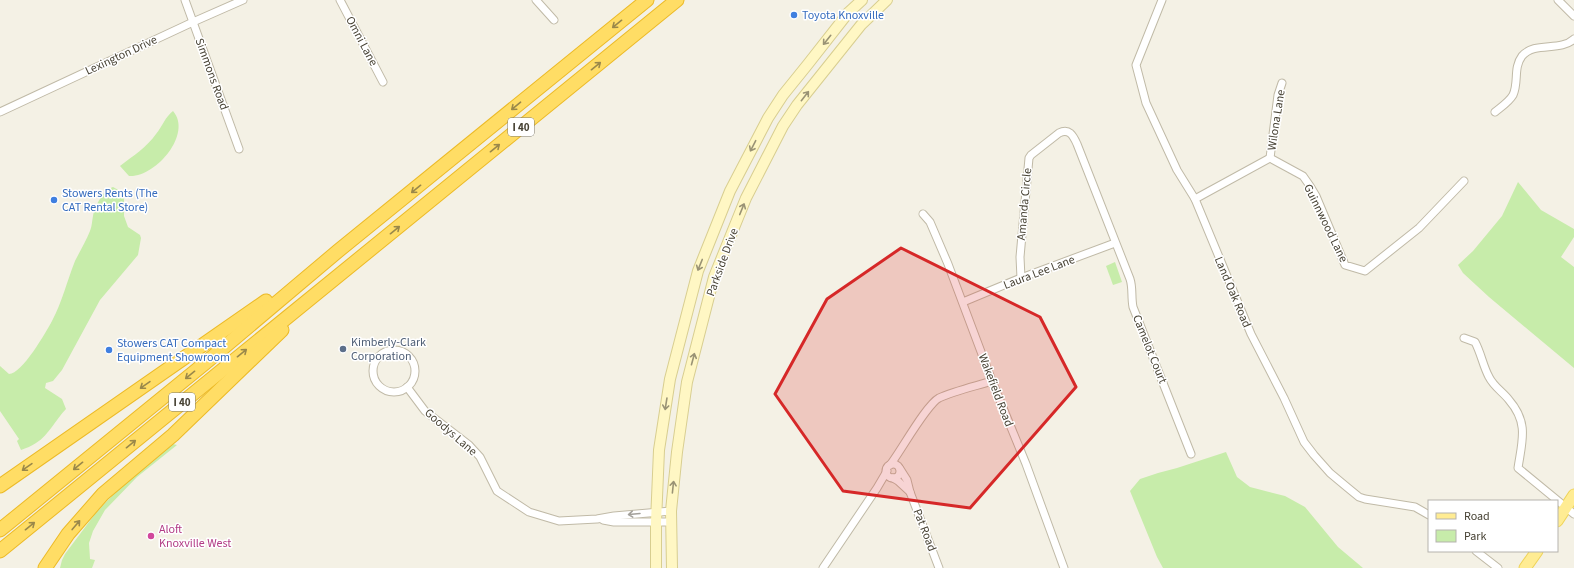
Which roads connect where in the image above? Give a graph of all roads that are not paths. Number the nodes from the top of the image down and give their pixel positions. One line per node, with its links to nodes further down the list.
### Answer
1 (185, 0): 13 (street, Simmons Road)
2 (243, 0): 13 (street, Lexington Drive)
3 (340, 0): 15 (street, Omni Lane)
4 (536, 0): 12 (street)
5 (647, 0): 25 (highway, I 40, one-way to 25)
6 (677, 0): 26 (highway, I 40, one-way to 6)
7 (862, 0): 43 (street, Parkside Drive, one-way to 43)
8 (887, 0): 44 (street, Parkside Drive, one-way to 8)
9 (1162, 0): 22 (street, Land Oak Road)
10 (1558, 0): 11 (street)
11 (1574, 16)
12 (554, 20)
13 (193, 22): 17 (street, Lexington Drive); 19 (street, Simmons Road)
14 (1574, 38): 18 (street)
15 (383, 82)
16 (1282, 82): 20 (street, Wilona Lane)
17 (0, 112)
18 (1495, 112)
19 (238, 149)
20 (1270, 158): 21 (street, Guinnwood Lane); 22 (street)
21 (1464, 181)
22 (1194, 199): 42 (street, Land Oak Road)
23 (923, 214): 28 (street, Wakefield Road)
24 (1116, 243): 27 (street, Laura Lee Lane); 27 (street, Amanda Circle); 33 (street, Camelot Court)
25 (338, 251): 36 (highway, one-way to 36); 46 (highway, I 40, one-way to 46)
26 (364, 254): 47 (highway, I 40, one-way to 26); 50 (highway, one-way to 26)
27 (1021, 278): 28 (street, Laura Lee Lane)
28 (963, 302): 30 (street, Wakefield Road)
29 (1464, 338): 39 (street)
30 (992, 381): 32 (street); 55 (street, Wakefield Road)
31 (407, 388): 31 (street); 43 (street, Goodys Lane)
32 (900, 452): 34 (street); 35 (street)
33 (1191, 454)
34 (899, 468): 35 (street); 35 (street); 37 (street, Pat Road)
35 (890, 473): 37 (street, Pat Road); 53 (street)
36 (0, 486)
37 (910, 492): 54 (street, Pat Road)
38 (1574, 495): 41 (main road)
39 (1557, 500)
40 (1558, 501): 41 (street)
41 (1570, 511): 45 (main road)
42 (1428, 514)
43 (656, 517): 44 (street, Goodys Lane); 51 (street, Parkside Drive)
44 (670, 517): 52 (street, Parkside Drive)
45 (1558, 520)
46 (0, 530)
47 (0, 550)
48 (1477, 552): 56 (street)
49 (1536, 552): 57 (main road)
50 (45, 568)
51 (656, 568)
52 (672, 568)
53 (823, 568)
54 (939, 568)
55 (1064, 568)
56 (1498, 568)
57 (1525, 568)

